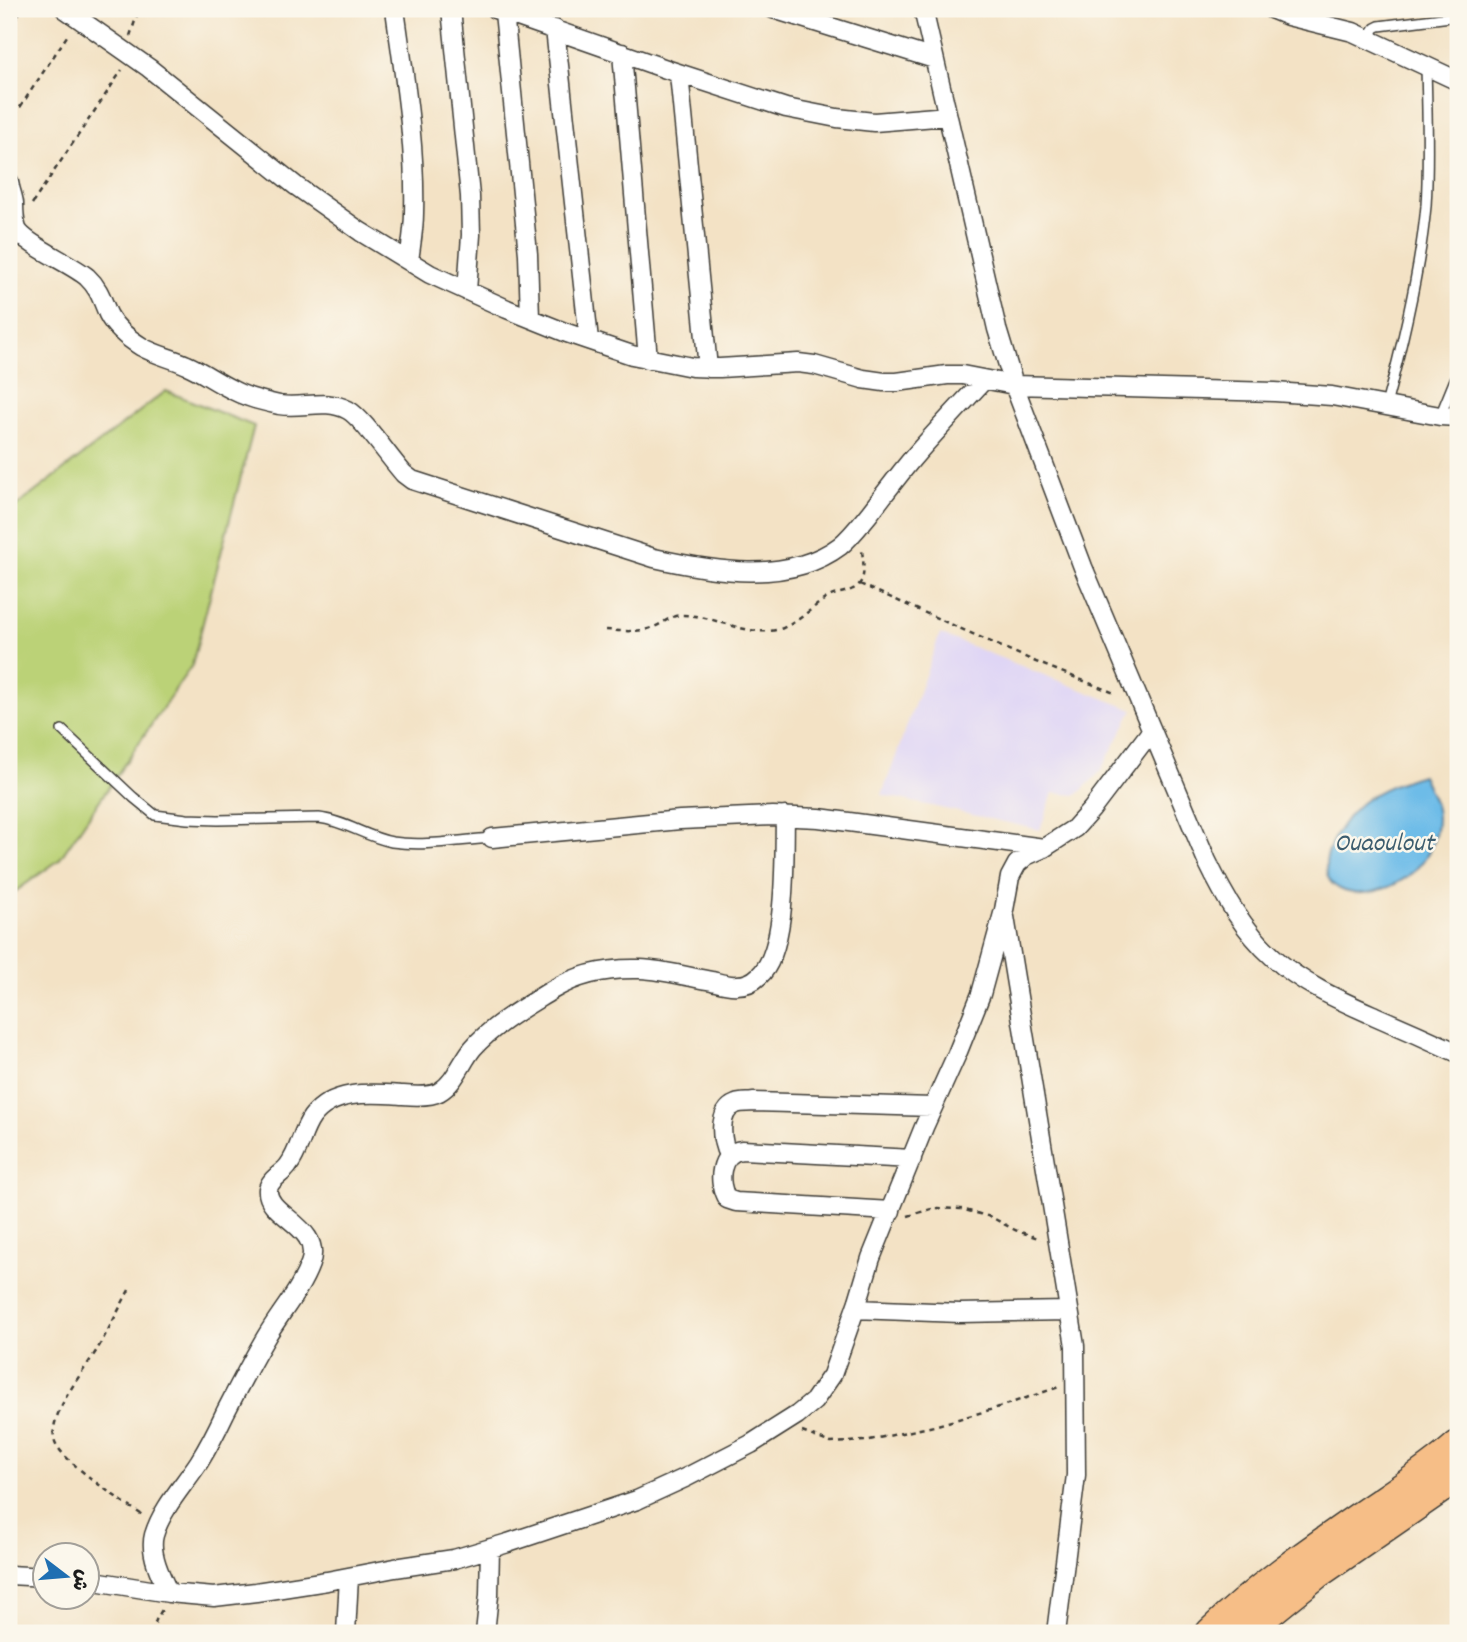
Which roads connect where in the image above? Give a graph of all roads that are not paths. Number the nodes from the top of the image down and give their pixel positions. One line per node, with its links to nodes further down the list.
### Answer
1 (395, 9): 18 (street)
2 (451, 9): 19 (street)
3 (773, 9): 12 (street)
4 (923, 9): 12 (street)
5 (1270, 9): 10 (street)
6 (500, 10): 9 (street); 20 (street)
7 (72, 14): 18 (street)
8 (1458, 16): 10 (lane)
9 (555, 29): 11 (street); 21 (street)
10 (1374, 42): 13 (street)
11 (622, 53): 14 (street); 22 (street)
12 (934, 59): 16 (street)
13 (1426, 66): 15 (street); 27 (lane)
14 (680, 74): 16 (street); 23 (street)
15 (1458, 81)
16 (948, 116): 26 (street)
17 (9, 182): 25 (street)
18 (409, 261): 19 (street)
19 (467, 292): 20 (street)
20 (530, 318): 21 (street)
21 (589, 341): 22 (street)
22 (648, 359): 23 (street)
23 (708, 368): 25 (street)
24 (1458, 372): 28 (lane)
25 (984, 380): 26 (street)
26 (1014, 385): 27 (street); 31 (street)
27 (1386, 405): 28 (street)
28 (1440, 416): 29 (street)
29 (1458, 417)
30 (62, 730): 33 (lane)
31 (1152, 730): 34 (street); 36 (street)
32 (785, 816): 33 (street); 34 (street); 50 (street)
33 (492, 838)
34 (1044, 848): 35 (street)
35 (1004, 910): 37 (street); 42 (street)
36 (1458, 1053)
37 (933, 1107): 38 (street); 39 (street)
38 (728, 1155): 39 (street); 40 (street)
39 (912, 1159): 40 (street)
40 (889, 1217): 41 (street)
41 (855, 1309): 42 (street); 45 (street)
42 (1069, 1311): 53 (street)
43 (1458, 1446): 54 (highway)
44 (1458, 1476): 55 (highway)
45 (490, 1548): 48 (street); 52 (street)
46 (9, 1575): 47 (street)
47 (32, 1576)
48 (349, 1577): 50 (street); 51 (street)
49 (102, 1582): 50 (street)
50 (173, 1593)
51 (346, 1633)
52 (485, 1633)
53 (1056, 1633)
54 (1211, 1633)
55 (1243, 1633)

